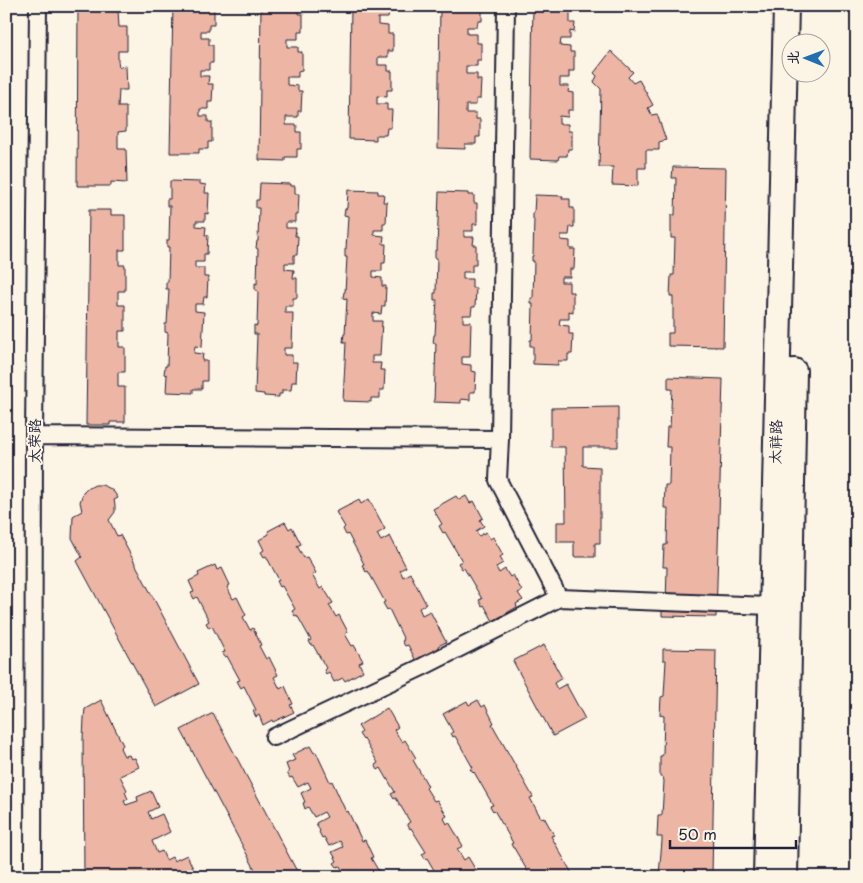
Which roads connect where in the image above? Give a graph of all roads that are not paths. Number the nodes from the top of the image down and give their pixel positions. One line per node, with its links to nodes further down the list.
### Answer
1 (38, 6): 7 (street, 太荣路)
2 (506, 6): 8 (street)
3 (786, 6): 10 (street, 太祥路)
4 (801, 6): 5 (street)
5 (800, 32)
6 (800, 82): 14 (street, 太祥路)
7 (34, 436): 8 (street); 12 (street, 太荣路)
8 (500, 439): 9 (street)
9 (560, 598): 10 (street); 11 (street)
10 (773, 606): 13 (street, 太祥路)
11 (274, 737)
12 (33, 877)
13 (766, 877)
14 (785, 877)

